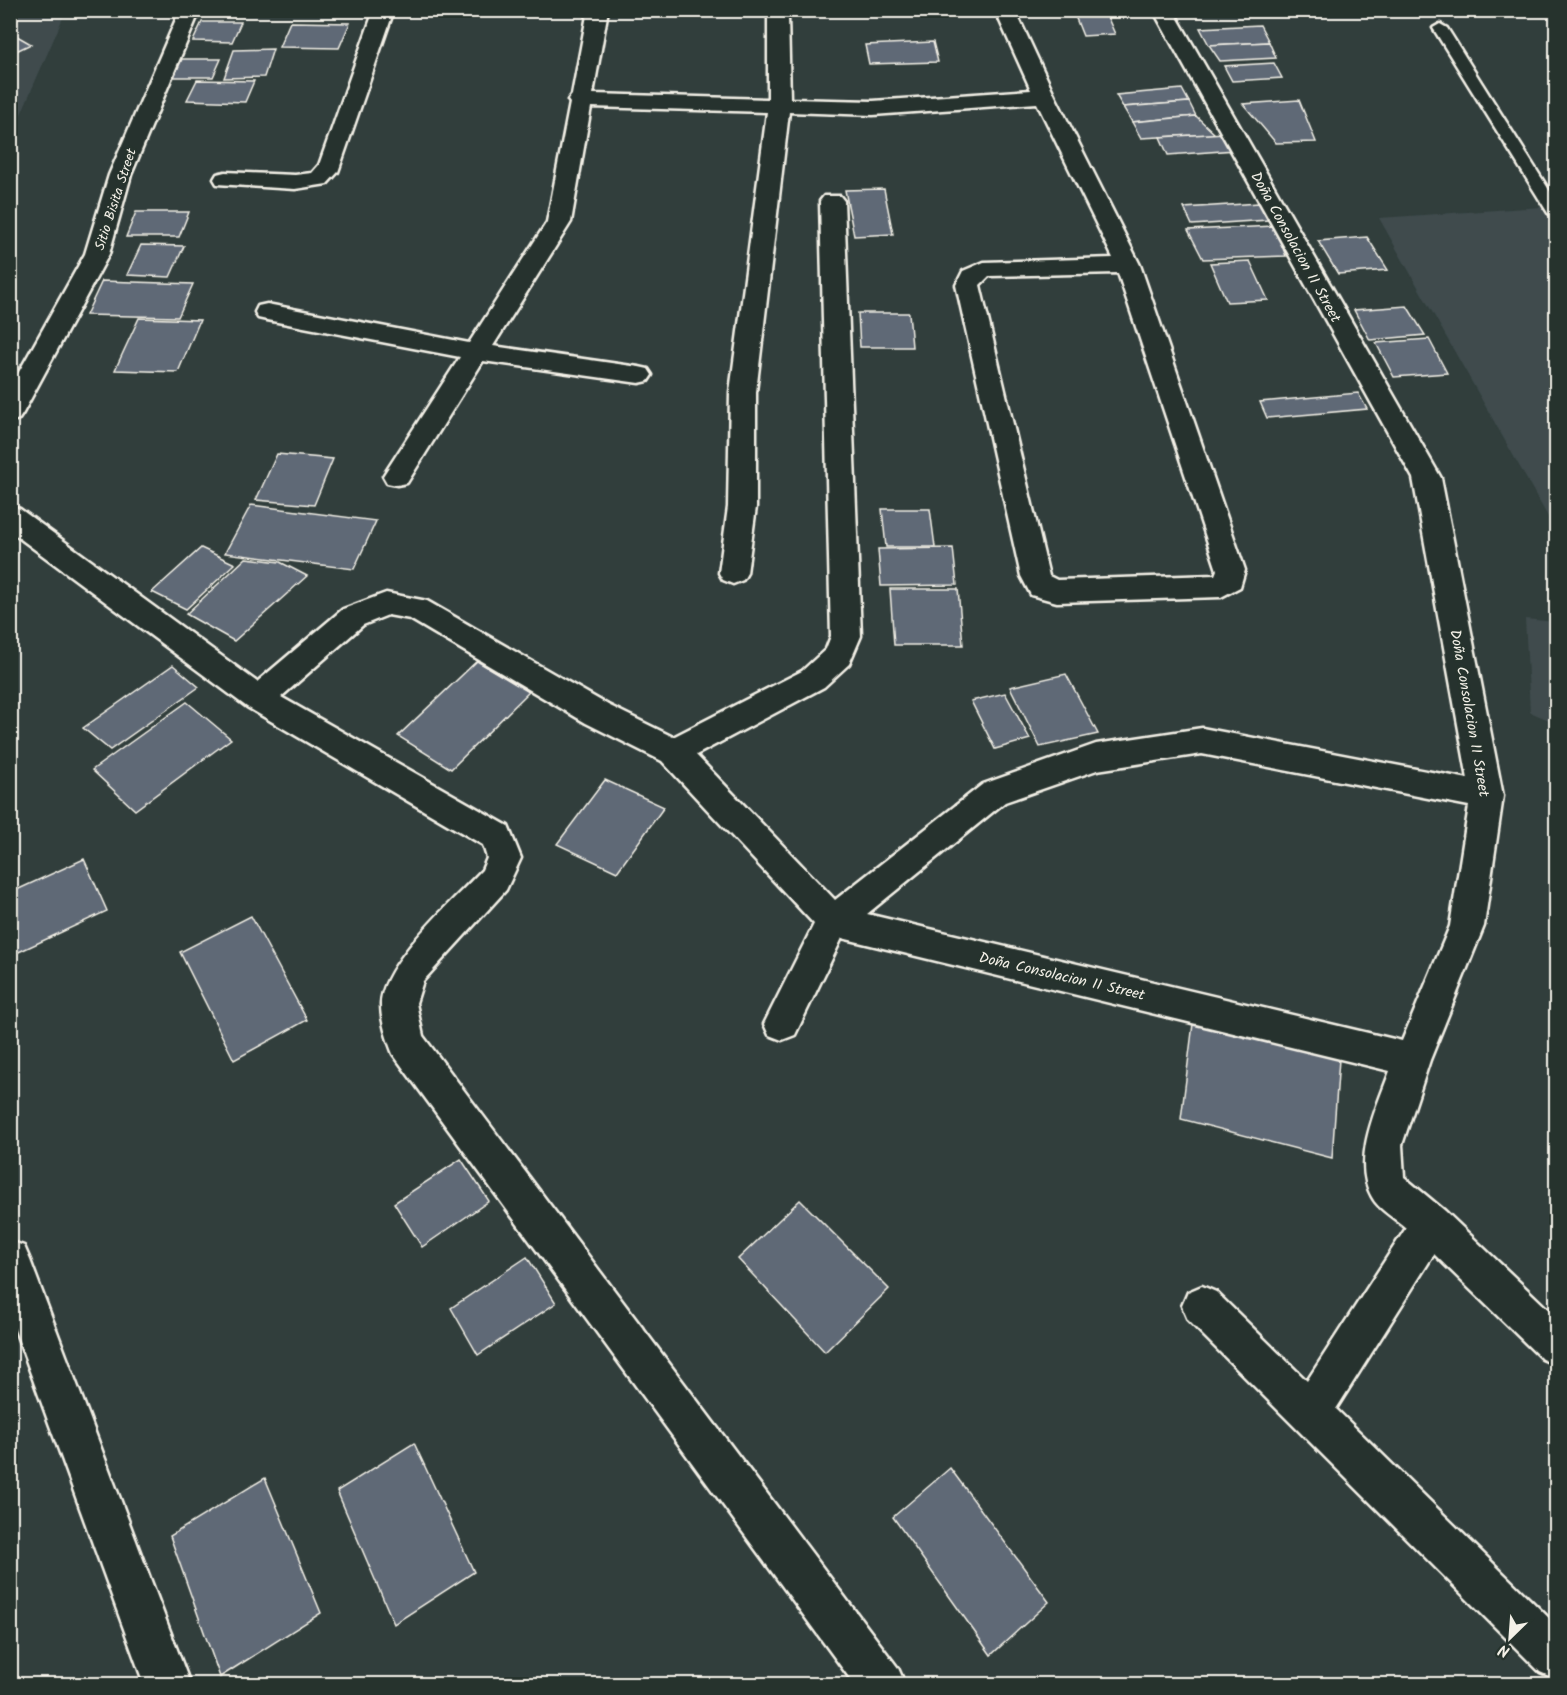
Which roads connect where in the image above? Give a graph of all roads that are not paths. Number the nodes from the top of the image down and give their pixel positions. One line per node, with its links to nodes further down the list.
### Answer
1 (190, 10): 18 (street, Sitio Bisita Street)
2 (384, 10): 11 (street)
3 (598, 10): 9 (street)
4 (1005, 10): 8 (street)
5 (1163, 10): 24 (street, Doña Consolacion II Street)
6 (778, 16): 10 (street)
7 (1440, 28): 13 (lane)
8 (1044, 96): 10 (street); 14 (street)
9 (579, 100): 10 (street); 16 (street)
10 (779, 106): 21 (street)
11 (225, 179)
12 (832, 201): 23 (street)
13 (1557, 213)
14 (1128, 265): 14 (street)
15 (267, 312): 16 (street)
16 (475, 352): 17 (street); 19 (street)
17 (639, 375)
18 (10, 413)
19 (397, 476)
20 (10, 516): 22 (street)
21 (733, 573)
22 (258, 699): 23 (street); 35 (street)
23 (673, 752): 25 (street)
24 (1487, 796): 25 (street); 27 (street, Doña Consolacion II Street)
25 (833, 921): 26 (street); 27 (street, Doña Consolacion II Street)
26 (782, 1024)
27 (1412, 1060): 28 (street)
28 (1431, 1224): 31 (street); 32 (street)
29 (10, 1260): 34 (street)
30 (1202, 1306): 32 (street)
31 (1557, 1345)
32 (1310, 1413): 33 (street)
33 (1557, 1656)
34 (167, 1684)
35 (882, 1684)

